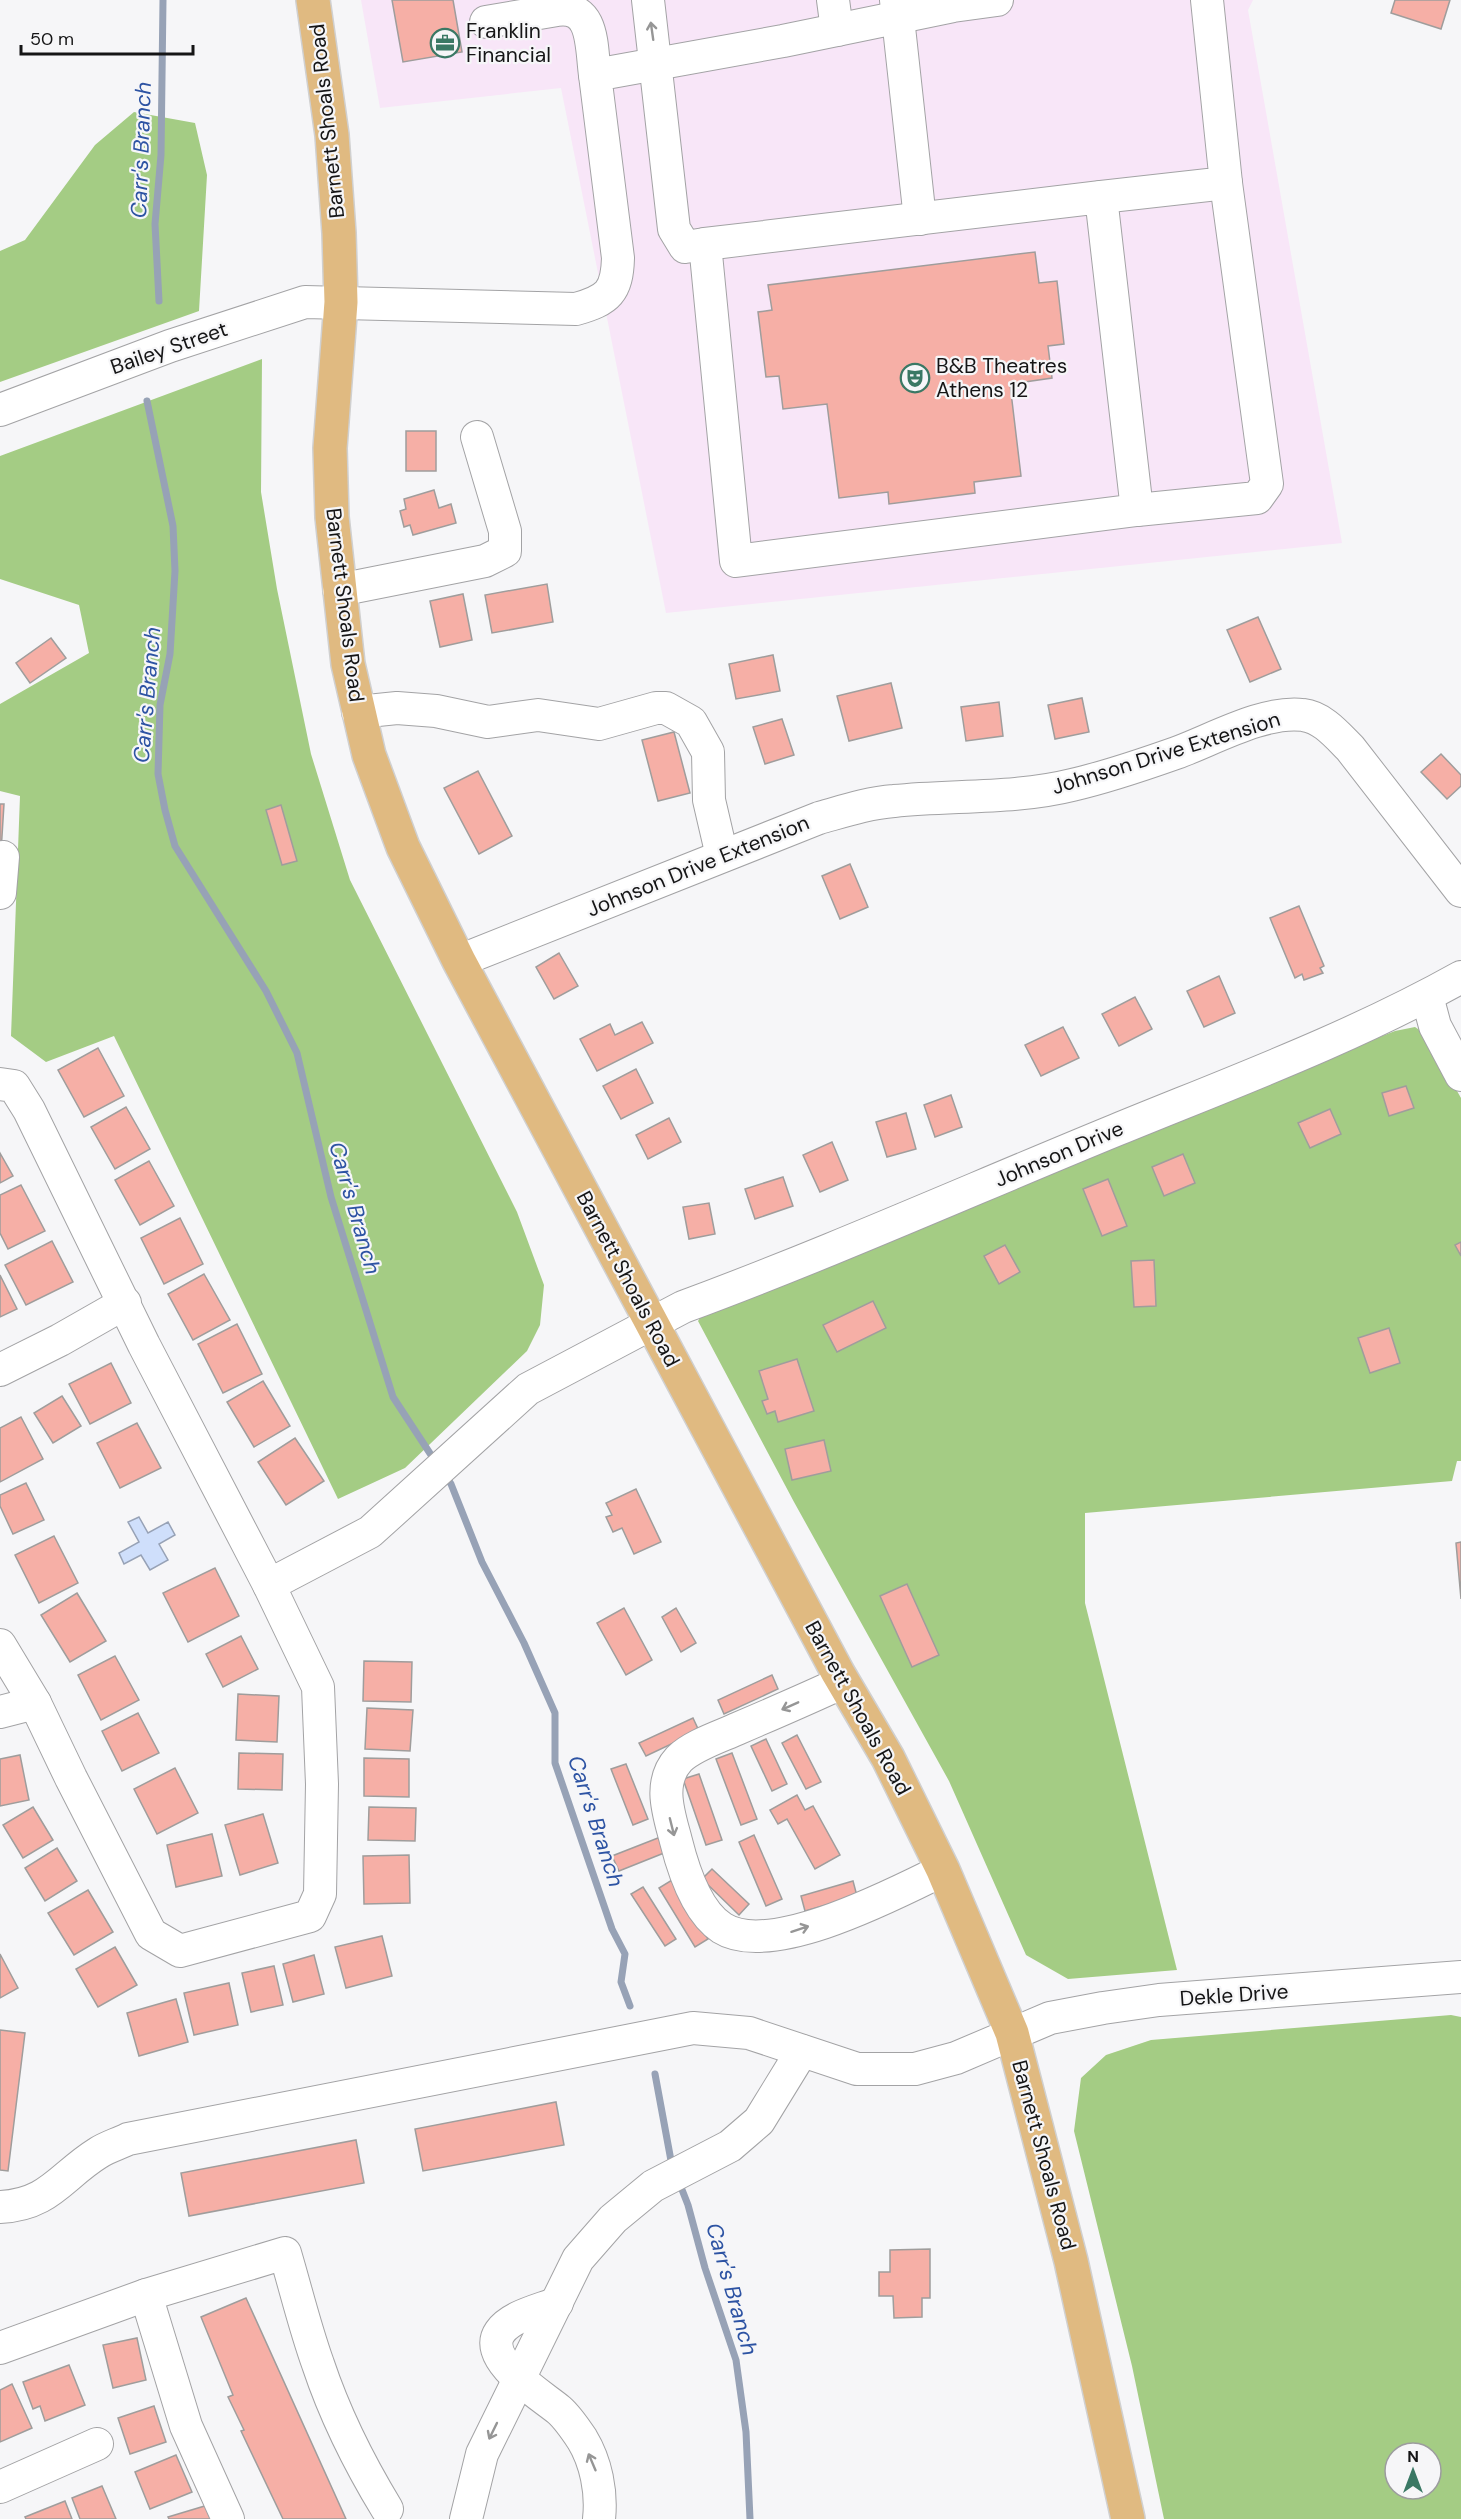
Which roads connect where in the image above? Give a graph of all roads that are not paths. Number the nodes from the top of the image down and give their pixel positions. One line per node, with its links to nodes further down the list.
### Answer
1 (313, 0): 15 (main road, Barnett Shoals Road)
2 (648, 0): 9 (street, one-way to 2)
3 (997, 0): 6 (street)
4 (1207, 0): 11 (street)
5 (568, 4): 8 (street); 10 (street, Bailey Street)
6 (897, 8): 7 (street); 13 (street)
7 (835, 15): 9 (street)
8 (486, 22)
9 (657, 63): 10 (street); 14 (street)
10 (595, 75): 15 (street, Bailey Street)
11 (1226, 183): 12 (street); 18 (street)
12 (1101, 197): 13 (street); 18 (street)
13 (920, 219): 14 (street)
14 (705, 244): 18 (street)
15 (341, 302): 16 (street, Bailey Street); 19 (main road, Barnett Shoals Road)
16 (0, 410)
17 (477, 437): 19 (street)
18 (1137, 510)
19 (339, 590): 20 (main road, Barnett Shoals Road)
20 (358, 712): 21 (street); 25 (main road, Barnett Shoals Road)
21 (722, 856): 23 (street, Johnson Drive Extension); 25 (street, Johnson Drive Extension)
22 (3, 857): 24 (street)
23 (1461, 891)
24 (0, 893)
25 (459, 961): 31 (main road, Barnett Shoals Road)
26 (1461, 977): 27 (street, Johnson Drive)
27 (1427, 996): 28 (street); 31 (street, Johnson Drive)
28 (1461, 1075)
29 (1, 1081): 30 (street)
30 (125, 1303): 32 (street); 33 (street)
31 (652, 1322): 33 (street, Johnson Drive); 35 (main road, Barnett Shoals Road)
32 (0, 1370)
33 (269, 1585): 36 (street)
34 (0, 1645): 36 (street)
35 (843, 1682): 38 (main road, Barnett Shoals Road); 38 (street, one-way to 38)
36 (35, 1703): 37 (street)
37 (0, 1712)
38 (943, 1870): 40 (main road, Barnett Shoals Road)
39 (1461, 1977): 40 (street, Dekle Drive)
40 (1012, 2033): 41 (street, Dekle Drive); 52 (main road, Barnett Shoals Road)
41 (802, 2051): 42 (street, Dekle Drive); 45 (street)
42 (0, 2206)
43 (146, 2295): 44 (street); 48 (street); 49 (street)
44 (4, 2337)
45 (519, 2379): 50 (street, one-way to 50); 51 (street, one-way to 45)
46 (97, 2444): 47 (street)
47 (0, 2487)
48 (387, 2509)
49 (228, 2519)
50 (466, 2519)
51 (599, 2519)
52 (1128, 2519)

